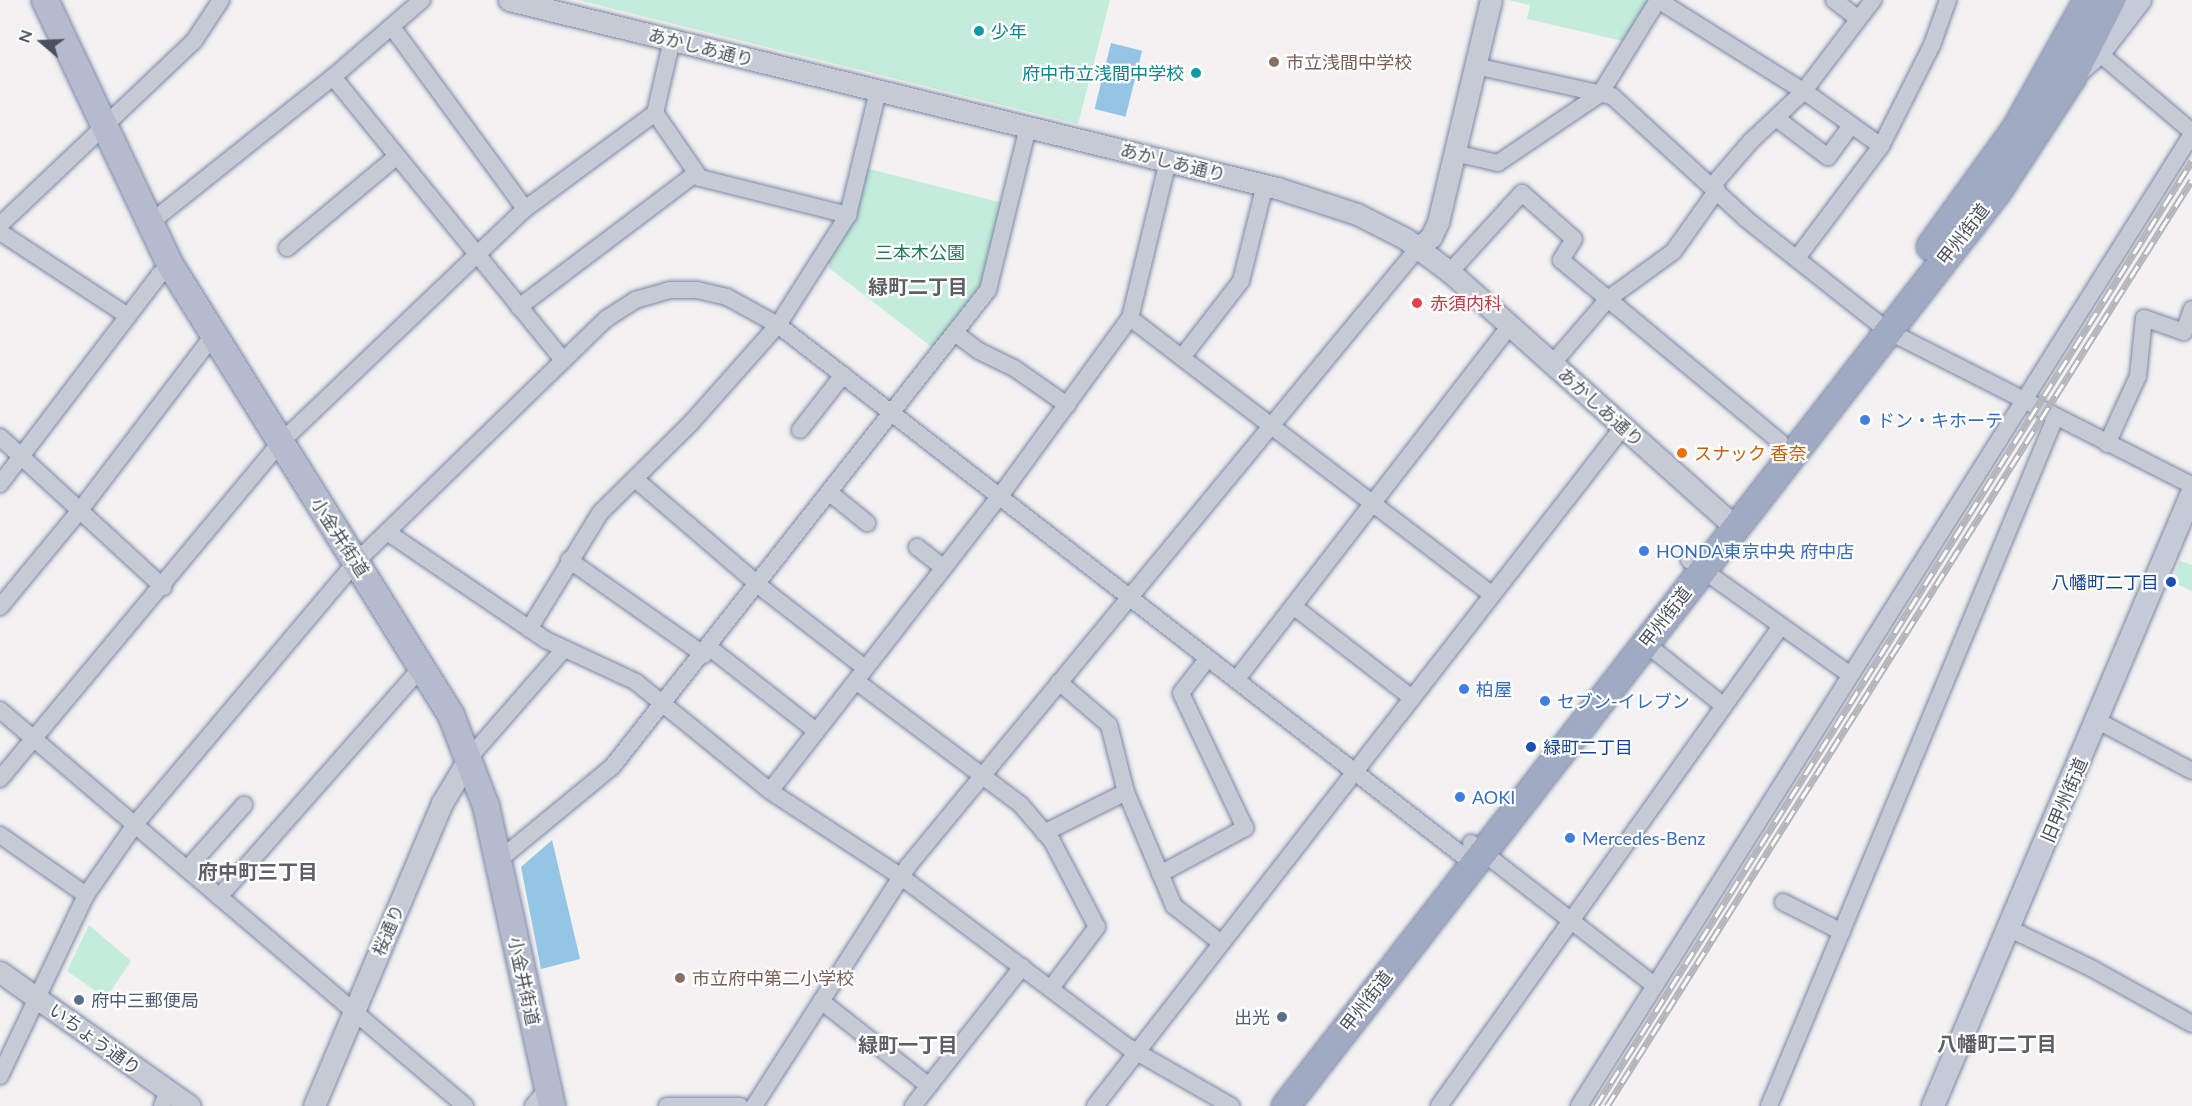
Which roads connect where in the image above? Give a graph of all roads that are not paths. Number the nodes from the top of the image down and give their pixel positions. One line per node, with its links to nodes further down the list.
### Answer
1 (45, 0): 25 (main road, 小金井街道)
2 (221, 0): 25 (street)
3 (422, 0): 13 (street)
4 (509, 0): 14 (street, あかしあ通り)
5 (1491, 0): 16 (street)
6 (1834, 0): 12 (street)
7 (1873, 0): 12 (street)
8 (1948, 0): 28 (street)
9 (2087, 0): 51 (highway, 甲州街道)
10 (2111, 0): 18 (highway, 甲州街道)
11 (2140, 0): 15 (main road)
12 (1856, 18): 20 (street)
13 (392, 27): 17 (street); 35 (street)
14 (672, 40): 19 (street, あかしあ通り); 22 (street)
15 (2099, 53): 18 (main road); 27 (street)
16 (1475, 66): 21 (street); 29 (street)
17 (333, 77): 30 (street); 37 (street)
18 (2071, 78): 51 (highway, 甲州街道)
19 (878, 91): 26 (street, あかしあ通り); 36 (street)
20 (1803, 92): 21 (street); 23 (street); 24 (street)
21 (1600, 94): 29 (street); 34 (street)
22 (655, 113): 32 (street); 35 (street)
23 (1776, 118): 24 (street); 34 (street)
24 (1851, 125): 28 (street)
25 (104, 126): 37 (main road, 小金井街道); 38 (street)
26 (1028, 127): 31 (street, あかしあ通り); 53 (street)
27 (2192, 133): 59 (street)
28 (1881, 146): 42 (street)
29 (1454, 153): 40 (street)
30 (397, 156): 39 (street); 41 (street)
31 (1168, 161): 33 (street, あかしあ通り); 49 (street)
32 (696, 173): 36 (street); 46 (street)
33 (1265, 185): 40 (street, あかしあ通り); 55 (street)
34 (1715, 188): 42 (street); 45 (street)
35 (525, 209): 41 (street)
36 (848, 215): 50 (street)
37 (150, 223): 43 (main road, 小金井街道)
38 (2, 234): 48 (street)
39 (287, 248)
40 (1418, 248): 44 (street, あかしあ通り); 63 (street)
41 (477, 255): 46 (street); 68 (street)
42 (1797, 258): 51 (street)
43 (171, 266): 48 (street); 54 (main road, 小金井街道)
44 (1450, 272): 45 (street); 52 (street, あかしあ通り)
45 (1608, 299): 57 (street); 67 (street)
46 (519, 307): 56 (street)
47 (2192, 309): 69 (street)
48 (128, 316): 70 (street)
49 (1130, 318): 55 (street); 60 (street)
50 (778, 325): 56 (street); 58 (street); 71 (street)
51 (1881, 325): 59 (street); 67 (highway, 甲州街道); 79 (highway, 甲州街道)
52 (1510, 326): 57 (street, あかしあ通り); 77 (street)
53 (955, 333): 60 (street); 61 (street)
54 (212, 337): 68 (main road, 小金井街道); 78 (street)
55 (1183, 356): 63 (street)
56 (562, 360): 81 (street)
57 (1552, 364): 64 (street, あかしあ通り)
58 (843, 375): 61 (street); 65 (street)
59 (2024, 399): 62 (street); 101 (street)
60 (1067, 405): 76 (street)
61 (892, 413): 74 (street); 76 (street)
62 (2056, 416): 69 (street); 132 (street)
63 (1271, 424): 77 (street); 90 (street)
64 (1623, 427): 79 (street, あかしあ通り); 89 (street)
65 (800, 430)
66 (0, 437): 70 (street)
67 (1780, 442): 79 (highway, 甲州街道)
68 (280, 443): 84 (main road, 小金井街道); 88 (street)
69 (2107, 444): 73 (street)
70 (22, 455): 72 (street); 78 (street)
71 (635, 479): 83 (street); 87 (street)
72 (0, 484)
73 (2192, 485)
74 (830, 493): 80 (street); 87 (street)
75 (2192, 493): 108 (main road, 旧甲州街道)
76 (1000, 496): 86 (street); 90 (street)
77 (1373, 502): 89 (street); 92 (street)
78 (81, 509): 88 (street); 91 (street)
79 (1729, 521): 85 (highway, 甲州街道)
80 (867, 523)
81 (387, 532): 84 (street); 94 (street)
82 (917, 547): 86 (street)
83 (569, 560): 94 (street); 97 (street)
84 (356, 562): 99 (main road, 小金井街道); 119 (street)
85 (1696, 565): 93 (street); 95 (highway, 甲州街道); 122 (highway, 甲州街道)
86 (944, 568): 100 (street)
87 (759, 584): 97 (street); 100 (street)
88 (163, 587): 110 (street)
89 (1492, 595): 104 (street)
90 (1129, 599): 98 (street); 103 (street)
91 (0, 606)
92 (1293, 606): 102 (street); 104 (street)
93 (1781, 626): 101 (street); 106 (street)
94 (529, 629): 96 (street)
95 (1645, 643): 106 (street); 122 (highway, 甲州街道)
96 (564, 648): 105 (street); 111 (street)
97 (707, 652): 105 (street); 109 (street)
98 (1208, 658): 102 (street); 125 (street)
99 (423, 666): 111 (main road, 小金井街道); 128 (street)
100 (861, 674): 109 (street); 114 (street)
101 (1849, 674): 136 (street)
102 (1236, 680): 113 (street)
103 (1059, 682): 114 (street); 117 (street)
104 (1412, 698): 113 (street)
105 (666, 704): 116 (street); 123 (street)
106 (1724, 706): 130 (street)
107 (0, 710): 110 (street)
108 (2098, 721): 112 (street); 131 (main road, 旧甲州街道)
109 (816, 731): 116 (street)
110 (33, 737): 115 (street); 119 (street)
111 (469, 758): 123 (main road, 小金井街道); 140 (street, 桜通り)
112 (2192, 771)
113 (1354, 772): 122 (street); 133 (street)
114 (981, 776): 120 (street); 126 (street)
115 (0, 779)
116 (770, 791): 126 (street)
117 (1126, 792): 120 (street); 125 (street)
118 (244, 805): 124 (street)
119 (136, 823): 124 (street); 127 (street)
120 (1044, 833): 137 (street)
121 (0, 835): 127 (street)
122 (1472, 849): 130 (street); 156 (highway, 甲州街道); 157 (highway, 甲州街道)
123 (498, 860): 146 (main road, 小金井街道)
124 (188, 869): 128 (street)
125 (1160, 874): 133 (street)
126 (900, 876): 134 (street); 139 (street)
127 (86, 895): 138 (street)
128 (219, 897): 140 (street)
129 (1783, 902): 132 (street)
130 (1571, 921): 136 (street); 158 (street)
131 (2010, 929): 141 (street); 161 (main road, 旧甲州街道)
132 (1842, 932): 160 (street)
133 (1221, 943): 142 (street)
134 (1022, 967): 137 (street); 144 (street)
135 (0, 972): 138 (street, いちょう通り)
136 (1654, 985): 159 (street)
137 (1051, 988): 142 (street)
138 (36, 996): 143 (street); 145 (street, いちょう通り)
139 (820, 1002): 144 (street); 147 (street)
140 (352, 1014): 149 (street, 桜通り); 150 (street)
141 (2192, 1024)
142 (1137, 1052): 154 (street); 155 (street)
143 (0, 1076)
144 (929, 1086): 153 (street)
145 (165, 1098): 148 (street, いちょう通り)
146 (544, 1100)
147 (759, 1104)
148 (190, 1106)
149 (314, 1106)
150 (465, 1106)
151 (667, 1106): 152 (street)
152 (740, 1106)
153 (913, 1106)
154 (1095, 1106)
155 (1231, 1106)
156 (1266, 1106)
157 (1285, 1106)
158 (1439, 1106)
159 (1579, 1106)
160 (1769, 1106)
161 (1934, 1106)

